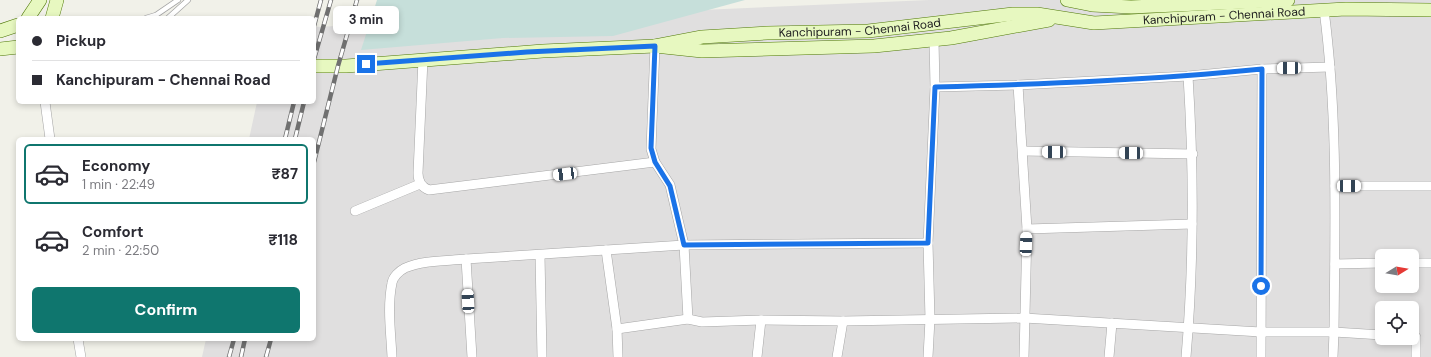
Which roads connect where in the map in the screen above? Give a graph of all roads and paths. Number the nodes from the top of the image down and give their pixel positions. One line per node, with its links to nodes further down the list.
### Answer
1 (40, 0): 9 (main road)
2 (57, 0): 10 (main road)
3 (178, 0): 11 (lane)
4 (188, 0): 12 (lane)
5 (1288, 0): 6 (main road)
6 (1070, 1)
7 (1324, 10): 8 (main road, Kanchipuram - Chennai Road); 13 (main road, Kanchipuram - Chennai Road); 22 (street)
8 (1431, 10)
9 (29, 16)
10 (53, 16)
11 (151, 16)
12 (170, 16)
13 (1065, 19): 16 (main road, Kanchipuram - Chennai Road); 17 (main road, Kanchipuram - Chennai Road)
14 (16, 26): 15 (main road)
15 (0, 31)
16 (934, 40): 17 (main road, Kanchipuram - Chennai Road); 26 (street)
17 (655, 46): 20 (main road, Kanchipuram - Chennai Road); 31 (street)
18 (16, 47): 19 (main road)
19 (0, 49)
20 (423, 59): 21 (main road, Kanchipuram - Chennai Road); 32 (street)
21 (316, 66)
22 (1330, 67): 23 (street); 33 (street)
23 (1262, 69): 24 (street); 55 (street)
24 (1188, 76): 25 (street); 30 (street)
25 (1018, 85): 26 (street); 29 (street)
26 (935, 87): 38 (street)
27 (45, 104): 28 (street)
28 (50, 137)
29 (1023, 151): 30 (street); 37 (street)
30 (1193, 154): 36 (street)
31 (655, 162): 32 (street); 39 (street)
32 (420, 184): 35 (street)
33 (1335, 186): 34 (street); 46 (street)
34 (1431, 186)
35 (355, 211)
36 (1192, 224): 37 (street); 53 (street)
37 (1027, 229): 47 (street)
38 (928, 243): 39 (street); 48 (street)
39 (684, 245): 40 (street); 49 (street)
40 (606, 250): 41 (street); 54 (street)
41 (540, 255): 42 (street); 63 (street)
42 (466, 259): 61 (street); 62 (street)
43 (1375, 263): 46 (street)
44 (1419, 263): 45 (street)
45 (1431, 263)
46 (1335, 264): 56 (street)
47 (1024, 318): 48 (street); 52 (street); 68 (street)
48 (930, 319): 51 (street); 67 (street)
49 (688, 320): 50 (street); 54 (street)
50 (761, 320): 51 (street); 65 (street)
51 (842, 321): 66 (street)
52 (1112, 323): 53 (street); 69 (street)
53 (1189, 328): 55 (street); 70 (street)
54 (616, 329): 64 (street)
55 (1261, 332): 56 (street); 71 (street)
56 (1334, 332): 57 (street); 72 (street)
57 (1375, 335)
58 (78, 341): 60 (street)
59 (1416, 345): 73 (street)
60 (81, 357)
61 (392, 357)
62 (472, 357)
63 (542, 357)
64 (618, 357)
65 (757, 357)
66 (837, 357)
67 (928, 357)
68 (1024, 357)
69 (1109, 357)
70 (1186, 357)
71 (1261, 357)
72 (1333, 357)
73 (1416, 357)

